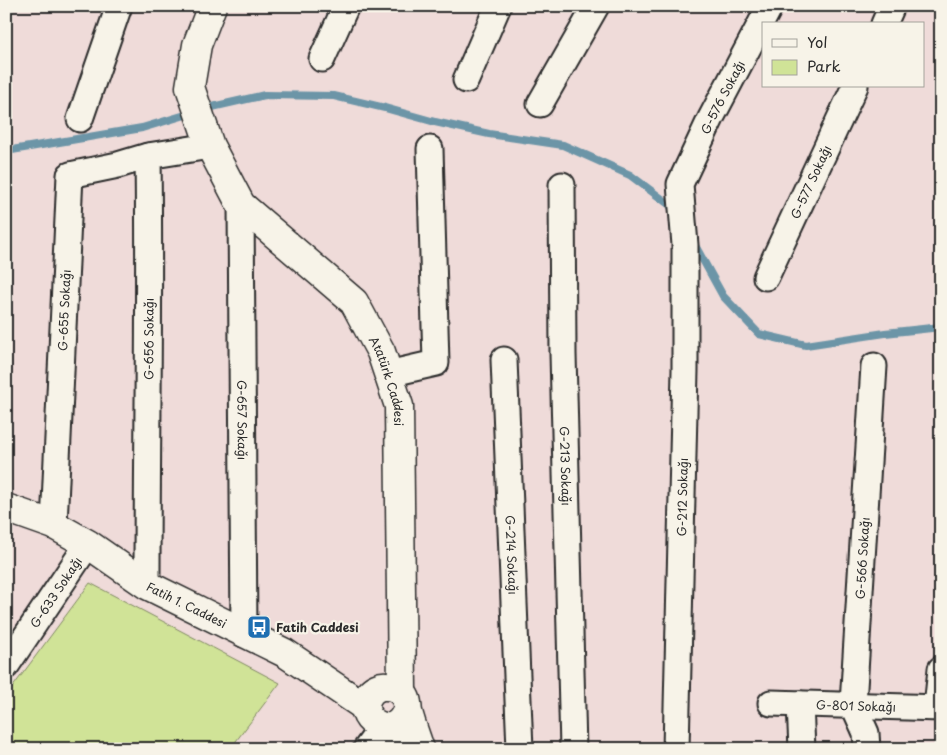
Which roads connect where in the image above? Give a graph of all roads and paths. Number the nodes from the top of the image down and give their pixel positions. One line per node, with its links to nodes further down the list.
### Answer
1 (118, 6): 13 (street)
2 (212, 6): 14 (street, Atatürk Caddesi)
3 (346, 6): 9 (street)
4 (498, 6): 10 (street)
5 (596, 6): 12 (street)
6 (770, 6): 18 (street, G-576 Sokağı)
7 (892, 6): 8 (street)
8 (885, 22)
9 (322, 58)
10 (466, 80)
11 (854, 88): 20 (street, G-577 Sokağı)
12 (540, 104)
13 (80, 118)
14 (208, 141): 16 (street); 19 (street, Atatürk Caddesi)
15 (430, 149): 23 (street)
16 (148, 156): 25 (street, G-655 Sokağı); 27 (street, G-656 Sokağı)
17 (562, 185): 42 (street, G-213 Sokağı)
18 (680, 189): 43 (street, G-212 Sokağı)
19 (241, 205): 23 (street, Atatürk Caddesi); 28 (street, G-657 Sokağı)
20 (766, 277)
21 (504, 360): 41 (street, G-214 Sokağı)
22 (874, 366): 35 (street, G-566 Sokağı)
23 (388, 374): 29 (street, Atatürk Caddesi)
24 (6, 508): 25 (street, Fatih 1. Caddesi)
25 (54, 525): 26 (street, Fatih 1. Caddesi)
26 (88, 544): 27 (street, Fatih 1. Caddesi); 30 (street, G-633 Sokağı)
27 (146, 585): 28 (street, Fatih 1. Caddesi)
28 (244, 634): 36 (street, Fatih 1. Caddesi)
29 (401, 640): 32 (street, Atatürk Caddesi); 36 (street)
30 (6, 666)
31 (941, 669): 37 (street)
32 (404, 701): 36 (street); 36 (street); 40 (street, Atatürk Caddesi)
33 (772, 703): 34 (street, G-801 Sokağı)
34 (800, 704): 35 (street, G-801 Sokağı); 44 (street)
35 (853, 704): 37 (street, G-801 Sokağı); 45 (street, G-566 Sokağı)
36 (374, 708): 38 (street); 39 (street)
37 (939, 708)
38 (366, 749)
39 (399, 749)
40 (420, 749)
41 (520, 749)
42 (573, 749)
43 (676, 749)
44 (802, 749)
45 (867, 749)

